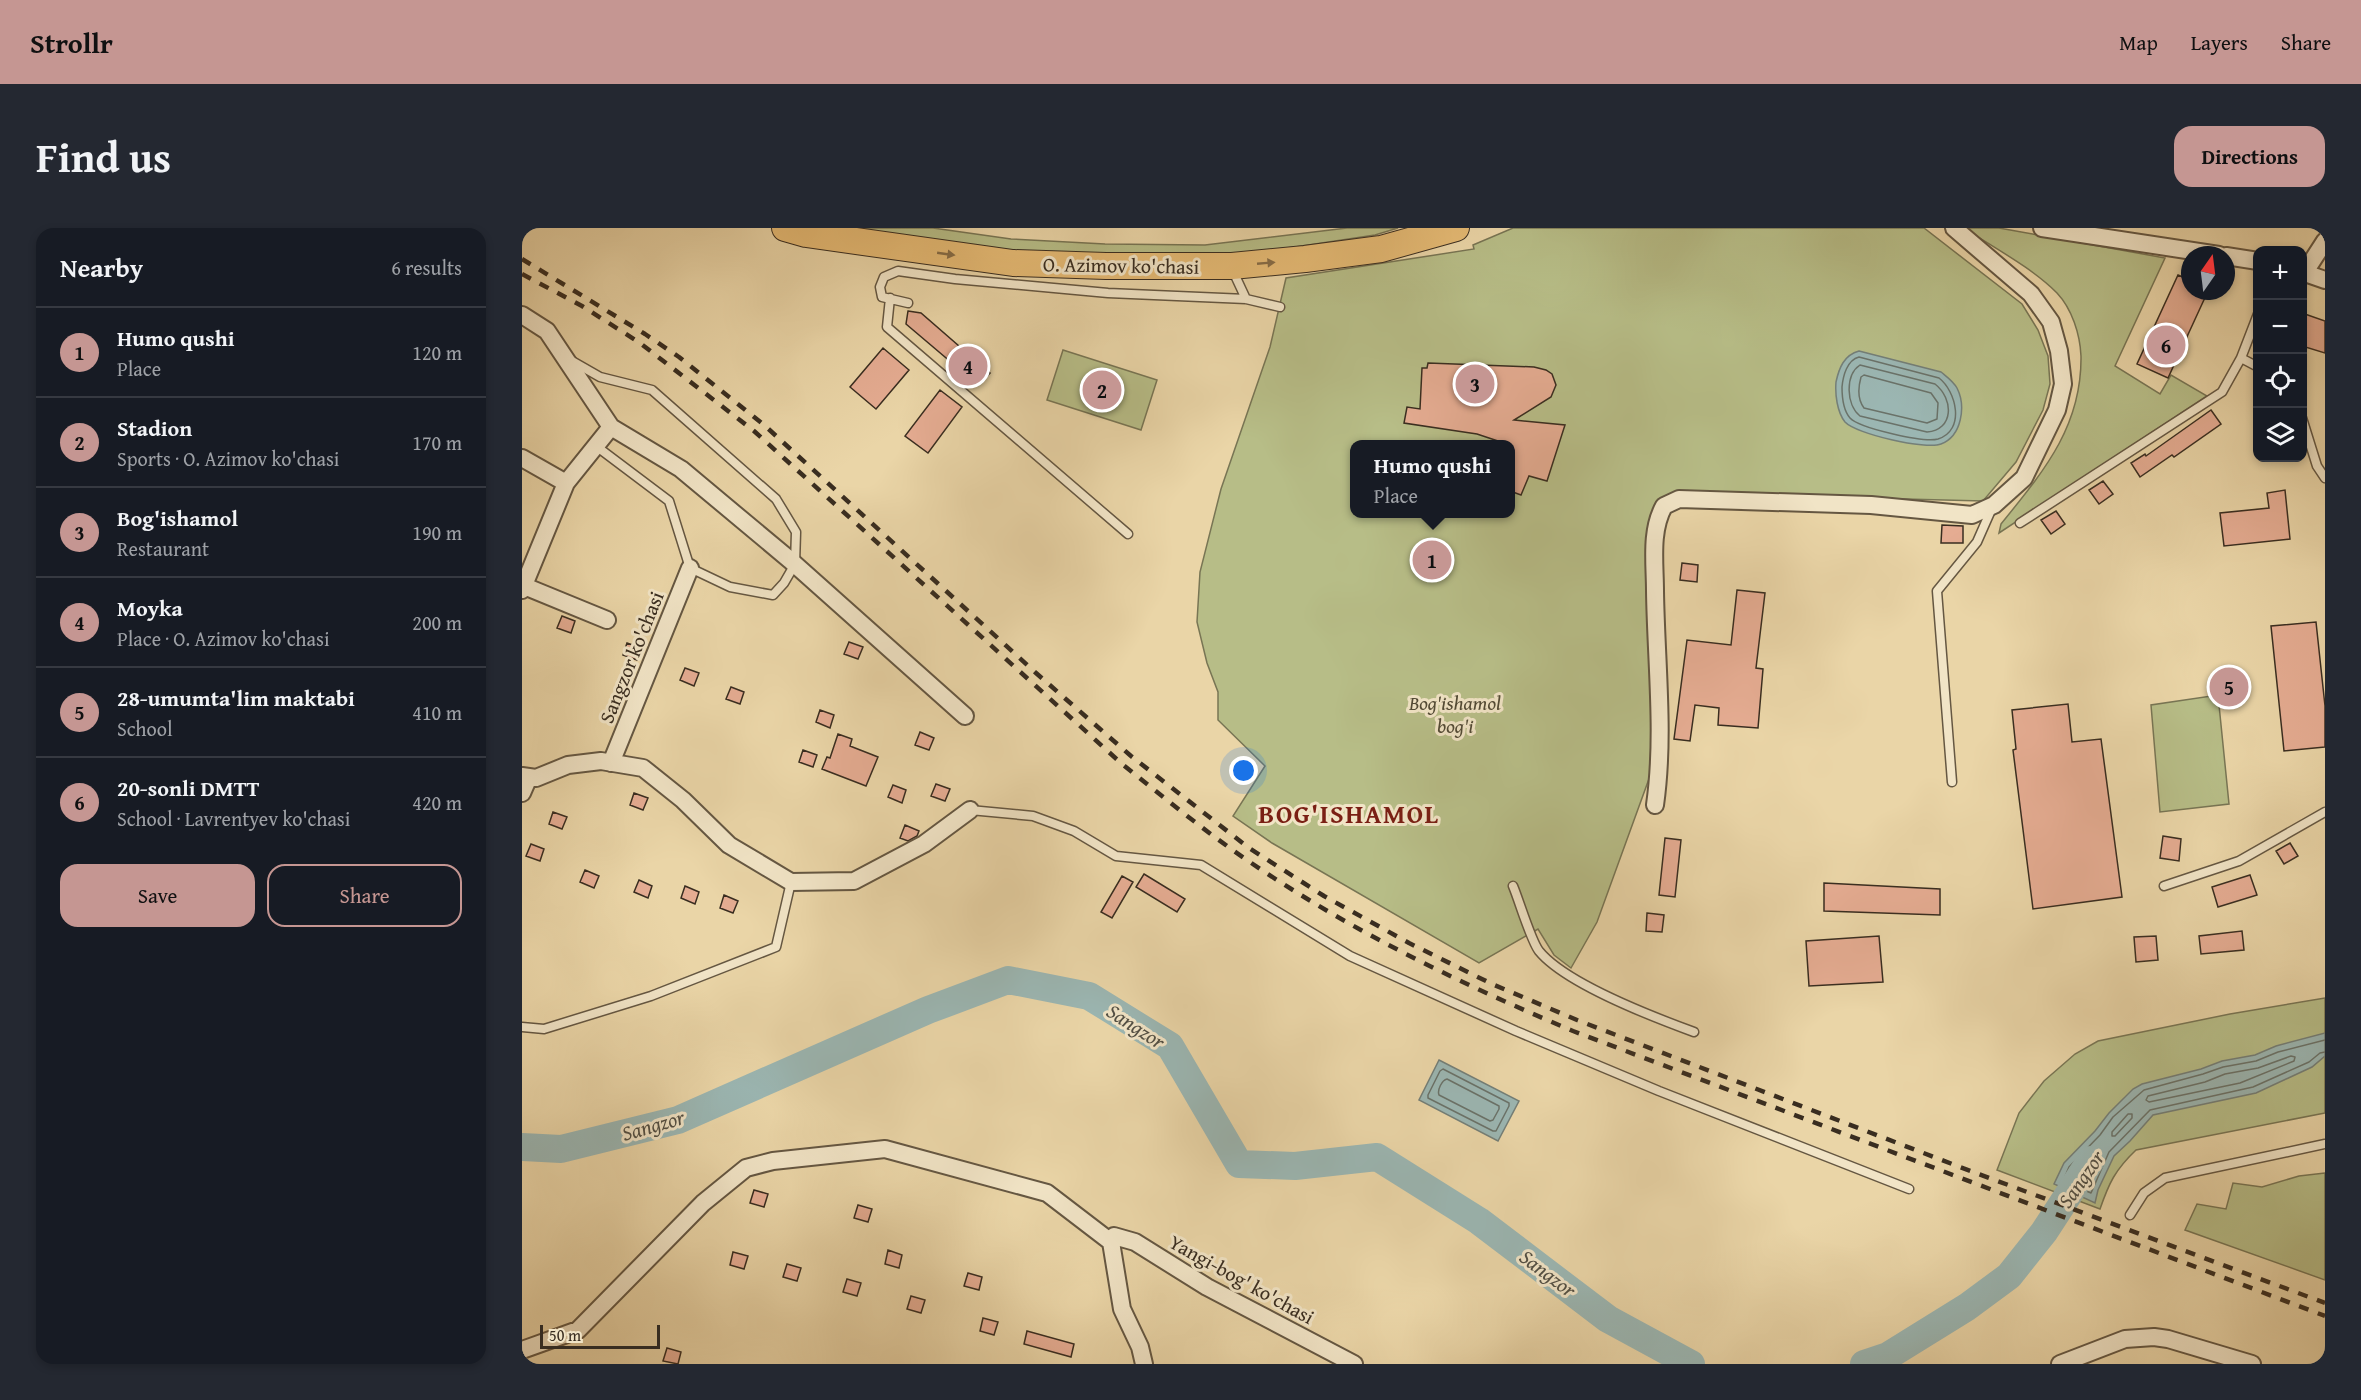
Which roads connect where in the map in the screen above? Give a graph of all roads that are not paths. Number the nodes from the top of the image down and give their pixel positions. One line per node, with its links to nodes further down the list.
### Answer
1 (785, 228): 8 (main road, O. Azimov ko'chasi)
2 (1456, 228): 10 (main road, O. Azimov ko'chasi, one-way to 2)
3 (1954, 228): 29 (street)
4 (2042, 228): 6 (street)
5 (2325, 241): 11 (street)
6 (2181, 249)
7 (2235, 257): 9 (street)
8 (904, 260): 10 (main road, O. Azimov ko'chasi, one-way to 10); 14 (lane); 15 (lane)
9 (2253, 260)
10 (1232, 266): 15 (lane)
11 (2307, 268)
12 (2307, 273): 13 (street)
13 (2325, 280)
14 (890, 298): 16 (lane); 31 (lane)
15 (1246, 299): 17 (lane)
16 (908, 303)
17 (1280, 307)
18 (522, 315): 20 (street)
19 (2253, 327): 21 (lane)
20 (563, 356): 23 (street); 32 (lane)
21 (2241, 358): 22 (lane); 30 (lane)
22 (2253, 364)
23 (611, 427): 25 (street, Sangzor ko'chasi); 32 (street)
24 (2307, 434): 27 (lane)
25 (596, 446): 28 (street, Sangzor ko'chasi); 33 (lane)
26 (522, 458): 28 (street)
27 (2325, 478)
28 (566, 483): 34 (street, Sangzor ko'chasi)
29 (1994, 505): 39 (lane); 40 (street)
30 (2020, 523)
31 (1128, 534)
32 (795, 564): 33 (lane); 36 (street)
33 (690, 568): 37 (street, Sangzor ko'chasi)
34 (523, 588): 35 (street, Sangzor ko'chasi)
35 (607, 620)
36 (965, 716)
37 (611, 763): 38 (street); 43 (street)
38 (524, 782)
39 (1952, 782)
40 (1655, 805)
41 (970, 810): 43 (street); 49 (lane)
42 (2325, 812): 45 (lane)
43 (791, 882): 46 (lane)
44 (1513, 886): 47 (lane)
45 (2164, 886)
46 (522, 1027)
47 (1694, 1032)
48 (2325, 1144): 50 (lane)
49 (1909, 1189)
50 (2130, 1215)
51 (1111, 1242): 52 (street); 53 (street); 54 (street, Yangi-bog' ko'chasi)
52 (522, 1350)
53 (1144, 1364)
54 (1354, 1364)
55 (2060, 1364): 56 (street)
56 (2252, 1364)

